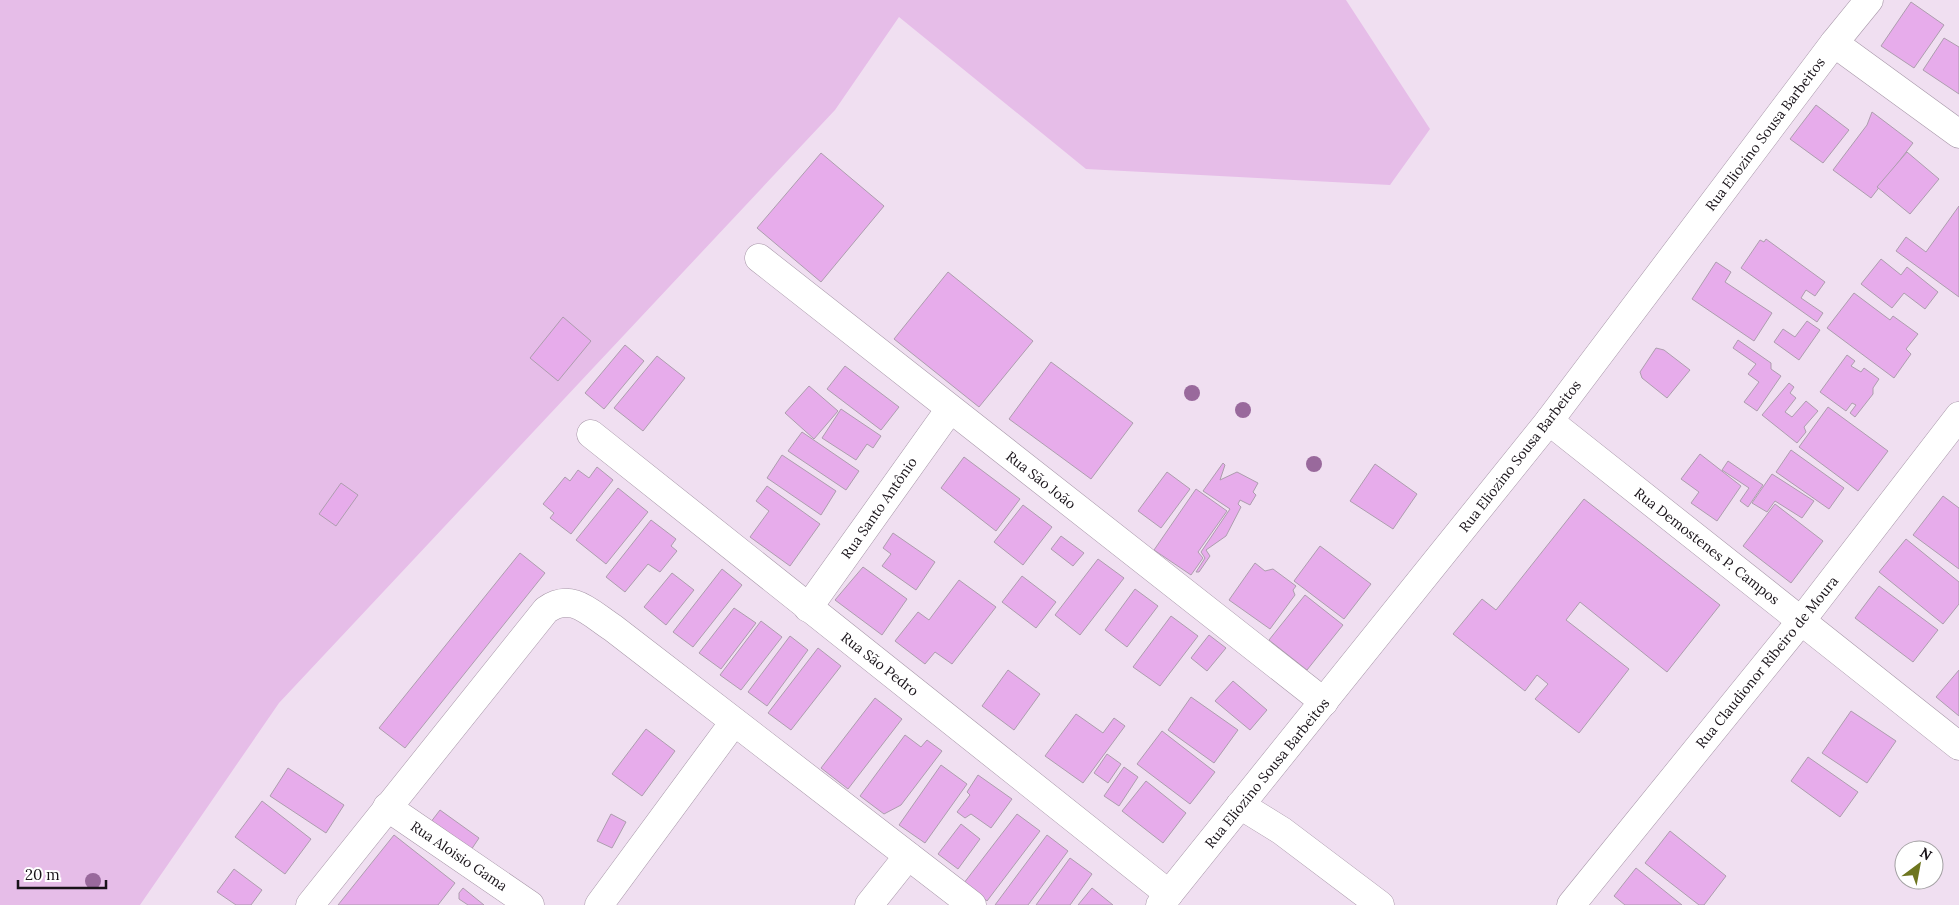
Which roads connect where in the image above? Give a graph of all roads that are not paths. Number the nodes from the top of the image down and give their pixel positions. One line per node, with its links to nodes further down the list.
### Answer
1 (1869, 0): 2 (street, Rua Eliozino Sousa Barbeitos)
2 (1834, 43): 3 (street); 7 (street, Rua Eliozino Sousa Barbeitos)
3 (1959, 134)
4 (759, 258): 5 (street, Rua São João)
5 (950, 409): 9 (street, Rua Santo Antônio); 11 (street, Rua São João)
6 (1959, 416): 10 (street, Rua Claudionor Ribeiro de Moura)
7 (1549, 421): 10 (street, Rua Demostenes P. Campos); 11 (street, Rua Eliozino Sousa Barbeitos)
8 (591, 434): 9 (street, Rua São Pedro)
9 (808, 608): 17 (street, Rua São Pedro)
10 (1801, 621): 13 (street, Rua Demostenes P. Campos); 24 (street, Rua Claudionor Ribeiro de Moura)
11 (1324, 702): 14 (street, Rua Eliozino Sousa Barbeitos)
12 (734, 722): 15 (street); 16 (street); 20 (street)
13 (1959, 746)
14 (1240, 806): 17 (street, Rua Eliozino Sousa Barbeitos); 23 (street)
15 (387, 807): 18 (street); 19 (street, Rua Aloisio Gama)
16 (908, 856): 21 (street); 22 (street)
17 (1165, 899)
18 (310, 905)
19 (530, 905)
20 (599, 905)
21 (869, 905)
22 (972, 905)
23 (1380, 905)
24 (1571, 905)

